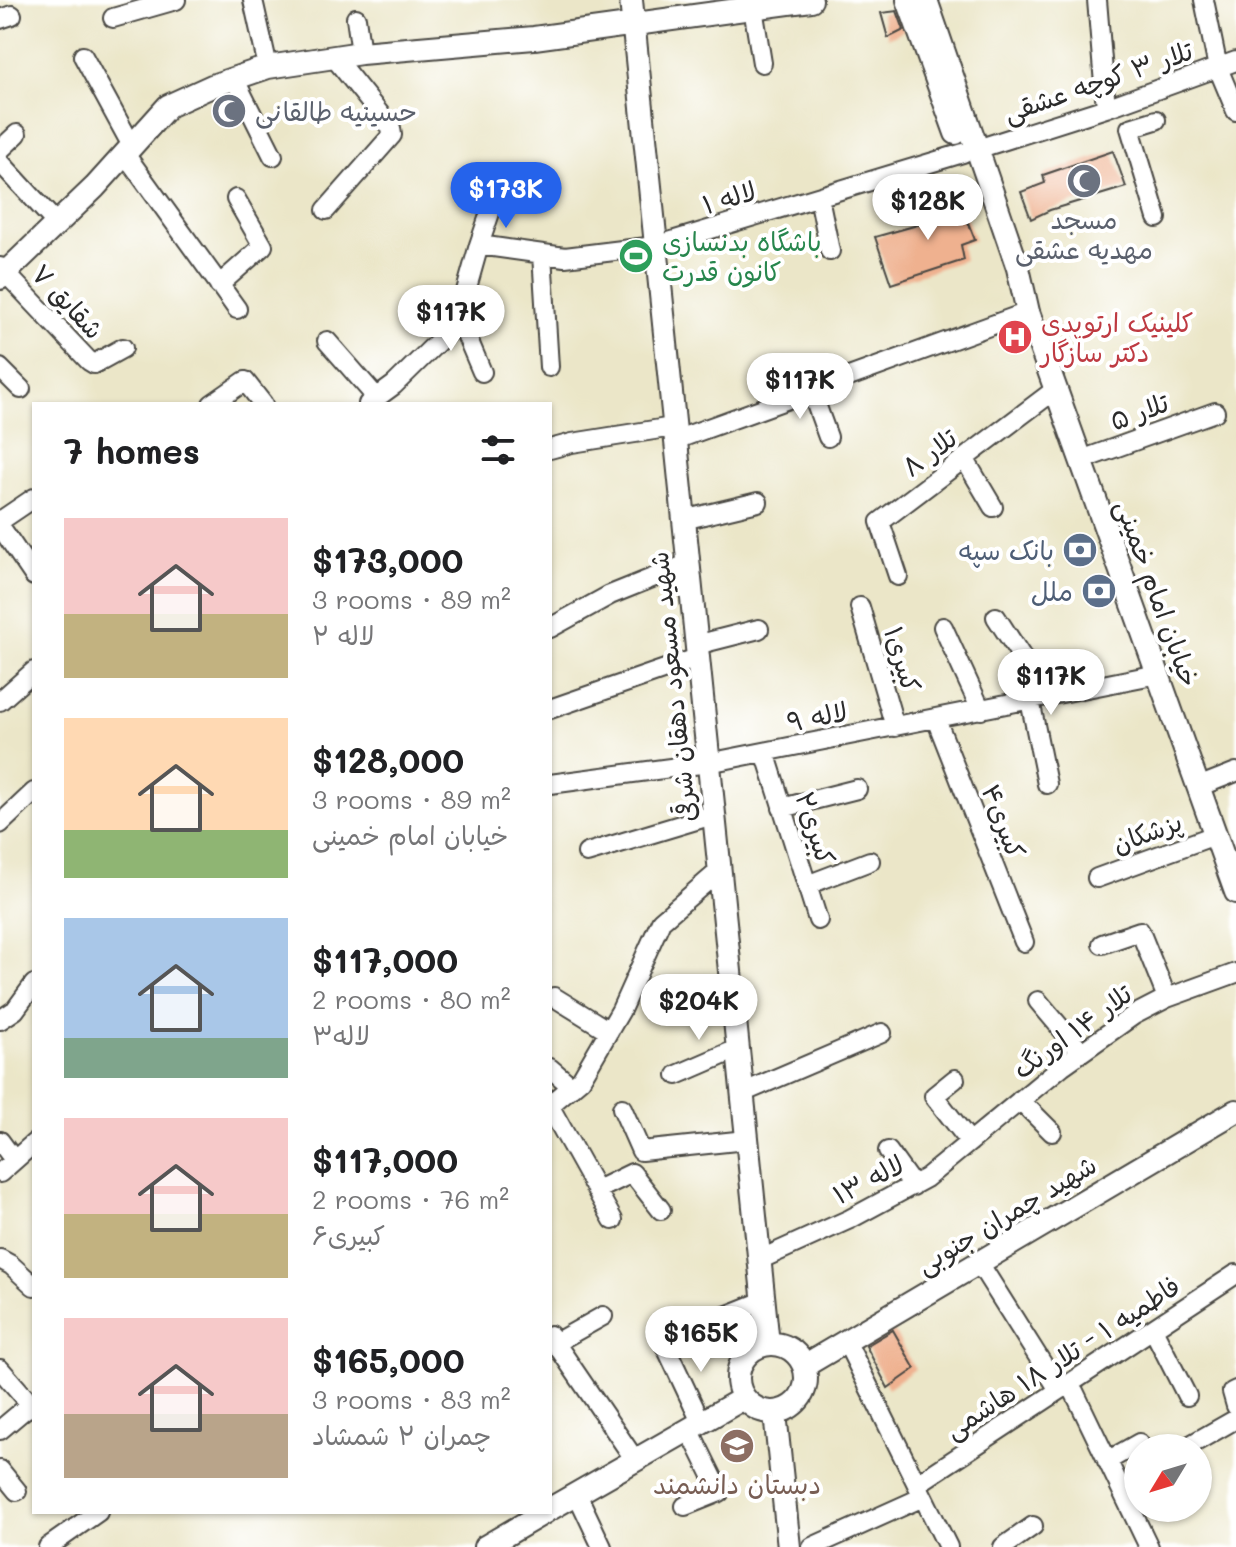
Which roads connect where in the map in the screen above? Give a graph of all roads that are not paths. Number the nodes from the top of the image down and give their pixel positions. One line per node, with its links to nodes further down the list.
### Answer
1 (176, 0): 10 (street)
2 (253, 0): 18 (street)
3 (631, 0): 12 (main road, شهید مسعود دهقان شرقی)
4 (811, 0): 9 (main road)
5 (908, 0): 27 (main road, خیابان امام خمینی)
6 (926, 0): 27 (main road, خیابان امام خمینی)
7 (1097, 0): 22 (street)
8 (1204, 0): 19 (street)
9 (753, 8): 12 (main road); 17 (street)
10 (113, 18)
11 (356, 18): 13 (street)
12 (633, 24): 13 (main road); 37 (main road, شهید مسعود دهقان شرقی)
13 (361, 53): 15 (main road)
14 (83, 56): 26 (street)
15 (334, 57): 18 (main road); 33 (street)
16 (1236, 61): 19 (street, تلار ۳ کوچه عشقی)
17 (762, 63)
18 (268, 67): 20 (main road)
19 (1218, 68): 21 (street, تلار ۳ کوچه عشقی); 23 (street)
20 (234, 78): 26 (main road); 28 (street)
21 (1131, 100): 22 (street, تلار ۳ کوچه عشقی); 34 (street)
22 (1106, 108): 27 (street, تلار ۳ کوچه عشقی)
23 (1236, 111)
24 (17, 134): 25 (street)
25 (0, 150)
26 (128, 150): 35 (main road); 41 (street)
27 (970, 151): 30 (street, تلار ۳ کوچه عشقی); 43 (main road, خیابان امام خمینی)
28 (273, 156)
29 (0, 162): 35 (street)
30 (819, 197): 37 (street, لاله ۱); 38 (street)
31 (236, 199): 41 (street)
32 (494, 201): 36 (street)
33 (326, 210)
34 (1157, 218)
35 (57, 224): 40 (main road)
36 (479, 245): 39 (street, لاله ۱); 44 (street)
37 (655, 246): 39 (street, لاله ۱); 57 (main road, شهید مسعود دهقان شرقی)
38 (830, 251)
39 (542, 254): 47 (street)
40 (2, 273): 46 (street, شقایق ۷)
41 (219, 285): 42 (street)
42 (237, 309)
43 (1028, 312): 51 (main road, خیابان امام خمینی); 52 (street)
44 (459, 318): 49 (street); 53 (street)
45 (327, 341): 53 (street)
46 (123, 348)
47 (549, 367)
48 (0, 368): 50 (street)
49 (482, 372)
50 (21, 389)
51 (1056, 389): 60 (street, تلار ۸); 61 (main road, خیابان امام خمینی)
52 (811, 390): 57 (street); 58 (street)
53 (372, 401)
54 (215, 402): 55 (street)
55 (261, 402)
56 (1215, 412): 61 (street, تلار ۵)
57 (674, 434): 59 (street); 65 (main road, شهید مسعود دهقان شرقی)
58 (828, 437)
59 (552, 448)
60 (964, 458): 64 (street); 69 (street, تلار ۸)
61 (1081, 460): 77 (main road, خیابان امام خمینی)
62 (32, 499): 66 (street)
63 (758, 502): 65 (street)
64 (993, 507)
65 (683, 520): 67 (main road, شهید مسعود دهقان شرقی)
66 (0, 523): 68 (street)
67 (687, 564): 72 (street); 75 (main road, شهید مسعود دهقان شرقی)
68 (32, 573)
69 (898, 576)
70 (860, 607): 83 (street, کبیری۱)
71 (996, 617): 78 (street)
72 (552, 627)
73 (943, 627): 81 (street)
74 (759, 629): 75 (street)
75 (696, 652): 80 (street); 85 (main road, شهید مسعود دهقان شرقی)
76 (32, 673): 79 (street)
77 (1158, 674): 78 (street, لاله ۹); 89 (main road, خیابان امام خمینی)
78 (1039, 699): 81 (street, لاله ۹); 88 (street)
79 (0, 701)
80 (552, 708)
81 (981, 710): 82 (street, لاله ۹)
82 (936, 719): 83 (street, لاله ۹); 103 (street, کبیری۴)
83 (895, 727): 84 (street, لاله ۹)
84 (765, 752): 85 (street, لاله ۹); 92 (street, کبیری۲)
85 (708, 763): 87 (street, لاله ۹); 93 (main road, شهید مسعود دهقان شرقی)
86 (1236, 772): 89 (street)
87 (552, 784)
88 (1047, 784)
89 (1198, 787): 95 (main road, خیابان امام خمینی)
90 (857, 789): 92 (street)
91 (32, 794): 94 (street)
92 (782, 808): 100 (street, کبیری۲)
93 (713, 815): 96 (street); 98 (main road, شهید مسعود دهقان شرقی)
94 (0, 824)
95 (1215, 835): 99 (street, پزشکان); 101 (main road, خیابان امام خمینی)
96 (587, 853)
97 (870, 861): 100 (street)
98 (719, 871): 111 (street); 113 (main road, شهید مسعود دهقان شرقی)
99 (1097, 878)
100 (807, 885): 102 (street, کبیری۲)
101 (1236, 892)
102 (818, 920)
103 (1024, 942)
104 (1102, 944): 108 (street)
105 (1236, 973): 108 (street, تلار ۱۴ اورنگ)
106 (32, 987): 110 (street)
107 (554, 997): 111 (street)
108 (1167, 998): 114 (street, تلار ۱۴ اورنگ)
109 (1038, 1001): 114 (street)
110 (0, 1020)
111 (609, 1031): 118 (street)
112 (882, 1033): 119 (street)
113 (737, 1049): 116 (street); 119 (main road, شهید مسعود دهقان شرقی)
114 (1081, 1052): 120 (street, تلار ۱۴ اورنگ)
115 (552, 1070): 118 (street)
116 (677, 1075)
117 (955, 1079): 129 (street)
118 (572, 1087): 121 (street)
119 (742, 1093): 127 (main road, شهید مسعود دهقان شرقی)
120 (1020, 1100): 125 (street, تلار ۱۴ اورنگ); 126 (street)
121 (552, 1104)
122 (622, 1108): 127 (street)
123 (552, 1110): 134 (street)
124 (1236, 1111): 139 (main road, شهید چمران جنوبی)
125 (989, 1125): 129 (street, لاله ۱۳)
126 (1052, 1132)
127 (746, 1140): 138 (main road, شهید مسعود دهقان شرقی)
128 (0, 1141): 132 (street)
129 (970, 1142): 133 (street, لاله ۱۳)
130 (32, 1145): 132 (street)
131 (888, 1151): 133 (street)
132 (7, 1166)
133 (913, 1186): 138 (street, لاله ۱۳)
134 (597, 1190): 135 (street); 136 (street)
135 (661, 1210)
136 (613, 1220)
137 (0, 1259): 141 (street)
138 (759, 1260): 142 (main road, شهید مسعود دهقان شرقی)
139 (979, 1263): 147 (main road, شهید چمران جنوبی); 152 (street)
140 (1236, 1274): 145 (street, فاطمیه ۱ - تلار ۱۸ هاشمی)
141 (32, 1284)
142 (763, 1301): 144 (street); 149 (main road, شهید مسعود دهقان شرقی)
143 (603, 1316): 146 (street)
144 (708, 1323)
145 (1153, 1329): 152 (street, فاطمیه ۱ - تلار ۱۸ هاشمی); 154 (street)
146 (553, 1339): 164 (street)
147 (846, 1341): 150 (main road, شهید چمران جنوبی); 168 (street)
148 (664, 1343): 160 (street)
149 (768, 1344): 150 (main road); 155 (main road)
150 (804, 1366): 158 (main road)
151 (0, 1369): 156 (street)
152 (1065, 1387): 165 (street); 168 (street, فاطمیه ۱ - تلار ۱۸ هاشمی)
153 (1236, 1390): 157 (street)
154 (1187, 1396)
155 (744, 1398): 158 (main road); 160 (main road)
156 (32, 1406): 161 (street)
157 (1236, 1406)
158 (775, 1413): 179 (main road)
159 (1236, 1419): 162 (street)
160 (695, 1426): 164 (main road); 170 (street)
161 (0, 1430)
162 (1210, 1434)
163 (1124, 1451): 165 (street)
164 (635, 1460): 169 (main road)
165 (1107, 1461): 183 (street)
166 (0, 1470): 167 (street)
167 (17, 1491)
168 (920, 1491): 180 (street, فاطمیه ۱ - تلار ۱۸ هاشمی); 181 (street)
169 (577, 1494): 171 (main road); 178 (street)
170 (685, 1506)
171 (552, 1509)
172 (95, 1514): 176 (street)
173 (544, 1514): 175 (main road)
174 (1033, 1526): 182 (street)
175 (507, 1541): 177 (main road)
176 (48, 1547)
177 (485, 1547)
178 (602, 1547)
179 (789, 1547)
180 (812, 1547)
181 (948, 1547)
182 (1003, 1547)
183 (1149, 1547)

